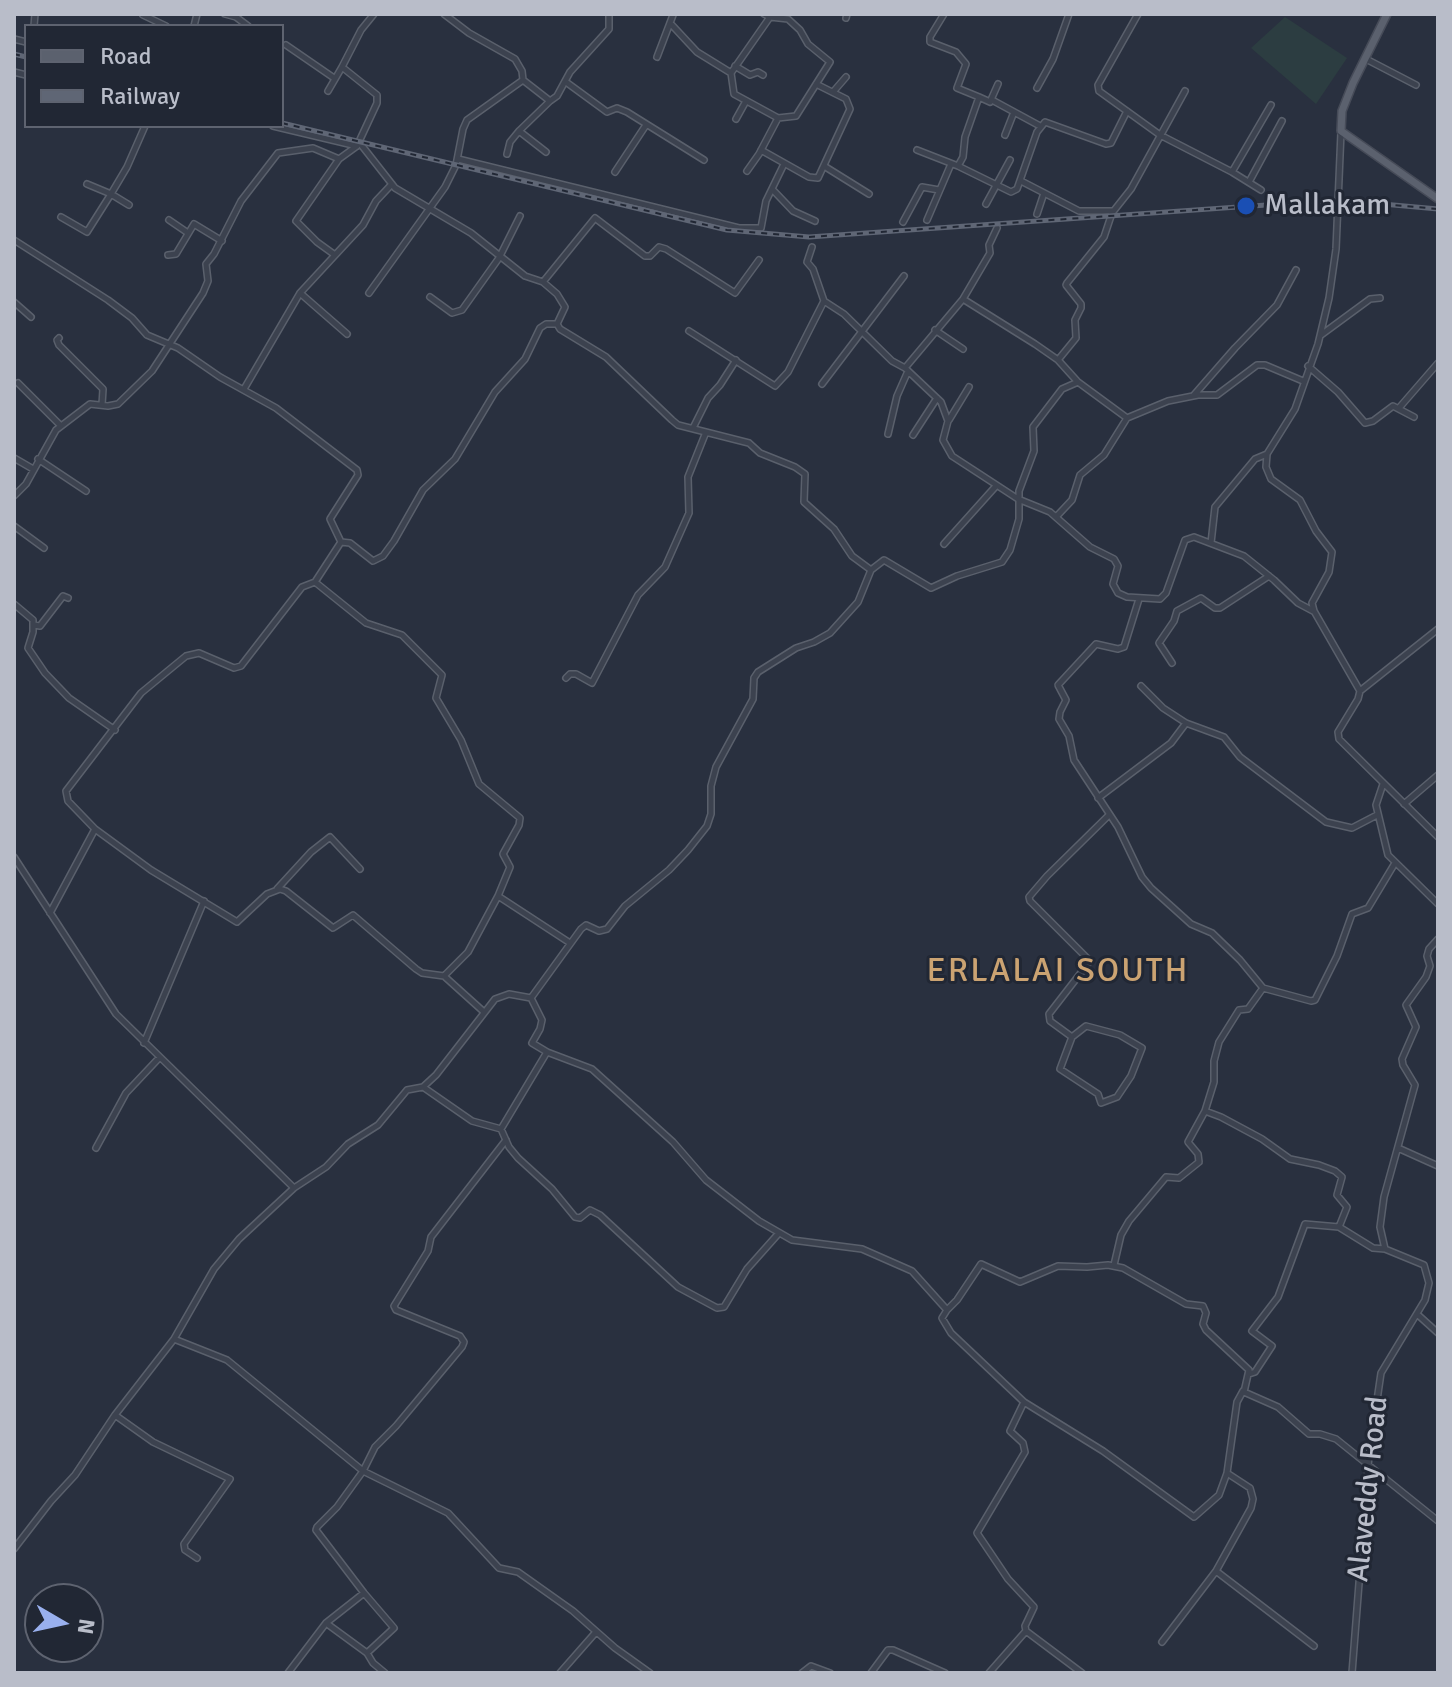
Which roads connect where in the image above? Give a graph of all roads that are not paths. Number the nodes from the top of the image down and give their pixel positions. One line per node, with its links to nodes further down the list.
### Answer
1 (225, 14): 14 (street)
2 (374, 14): 19 (street)
3 (444, 14): 24 (street)
4 (609, 14): 25 (street)
5 (673, 14): 12 (street)
6 (944, 14): 33 (street)
7 (1069, 14): 29 (street)
8 (1138, 14): 38 (street)
9 (1387, 14): 17 (main road)
10 (143, 15): 13 (street)
11 (767, 16): 18 (street); 26 (street)
12 (670, 23): 16 (street); 20 (street)
13 (162, 24)
14 (245, 24)
15 (286, 45): 23 (street)
16 (657, 57)
17 (1366, 59): 28 (street); 48 (main road)
18 (735, 66): 20 (street); 21 (street)
19 (342, 67): 23 (street); 51 (street)
20 (731, 73): 36 (street)
21 (763, 75)
22 (846, 77): 32 (street)
23 (334, 78): 30 (street)
24 (523, 80): 35 (street); 57 (street)
25 (566, 82): 35 (street); 43 (street)
26 (816, 84): 32 (street); 40 (street)
27 (998, 84): 34 (street)
28 (1416, 85)
29 (1037, 88)
30 (328, 91)
31 (1185, 91): 50 (street)
32 (833, 92): 62 (street)
33 (979, 97): 34 (street); 61 (street)
34 (992, 100): 39 (street)
35 (550, 101): 47 (street)
36 (746, 101): 40 (street); 41 (street)
37 (1271, 105): 65 (street)
38 (1127, 111): 44 (street); 50 (street)
39 (1014, 112): 44 (street); 49 (street)
40 (778, 118): 52 (street)
41 (736, 119)
42 (1282, 121): 67 (street)
43 (646, 125): 58 (street); 64 (street)
44 (1040, 126): 66 (street)
45 (144, 128): 75 (street)
46 (282, 128): 51 (street)
47 (519, 131): 54 (street); 55 (street)
48 (1341, 131): 77 (main road); 114 (street)
49 (1005, 135)
50 (1160, 135): 65 (street); 81 (street)
51 (358, 144): 56 (street); 69 (street)
52 (761, 150): 60 (street); 63 (street)
53 (917, 150): 61 (street)
54 (546, 152)
55 (507, 154)
56 (339, 159): 92 (street); 95 (street)
57 (458, 159): 71 (street); 80 (street)
58 (704, 160)
59 (1010, 160): 70 (street)
60 (784, 164): 62 (street); 71 (street)
61 (955, 165): 70 (street); 72 (street)
62 (824, 166): 76 (street)
63 (747, 171)
64 (615, 172)
65 (1232, 172): 67 (street)
66 (1021, 181): 70 (street); 74 (street)
67 (1249, 182): 73 (street)
68 (87, 184): 75 (street)
69 (392, 184): 80 (street); 95 (street)
70 (996, 185): 78 (street)
71 (772, 189): 87 (street)
72 (939, 190): 86 (street); 88 (street)
73 (1261, 190)
74 (1044, 193): 81 (street); 82 (street)
75 (111, 194): 79 (street); 84 (street)
76 (869, 194)
77 (1437, 198)
78 (986, 204)
79 (129, 205)
80 (430, 211): 96 (street); 102 (street)
81 (1114, 211): 119 (street)
82 (1037, 214)
83 (520, 216): 96 (street)
84 (61, 217)
85 (169, 220): 90 (street)
86 (927, 220)
87 (815, 221)
88 (903, 222)
89 (997, 228): 105 (street)
90 (188, 233): 92 (street); 94 (street)
91 (14, 240): 116 (street)
92 (222, 241): 116 (street)
93 (812, 247): 106 (street)
94 (168, 255)
95 (335, 255): 101 (street)
96 (499, 258): 100 (street); 103 (street)
97 (759, 260): 100 (street)
98 (1296, 270): 129 (street)
99 (904, 276): 110 (street)
100 (543, 282): 109 (street)
101 (300, 293): 113 (street); 128 (street)
102 (369, 293)
103 (430, 297)
104 (1380, 298): 114 (street)
105 (963, 299): 111 (street); 119 (street)
106 (824, 301): 110 (street); 118 (street)
107 (14, 302): 108 (street)
108 (31, 317)
109 (557, 324): 137 (street); 151 (street)
110 (861, 329): 122 (street); 126 (street)
111 (935, 330): 117 (street); 122 (street)
112 (689, 331): 118 (street)
113 (347, 334)
114 (1320, 335): 121 (street)
115 (59, 338): 131 (street)
116 (170, 344): 128 (street); 131 (street)
117 (963, 349)
118 (736, 360): 137 (street)
119 (1058, 360): 124 (street)
120 (1438, 363): 132 (street)
121 (1308, 366): 123 (street); 132 (street)
122 (907, 369): 130 (street); 139 (street)
123 (1303, 381): 129 (street); 141 (street)
124 (1078, 382): 134 (street); 148 (street)
125 (18, 383): 136 (street)
126 (822, 384)
127 (969, 387): 135 (street)
128 (244, 389): 151 (street)
129 (1194, 395): 134 (street)
130 (937, 398): 135 (street); 140 (street)
131 (102, 405): 136 (street)
132 (1399, 408): 133 (street)
133 (1414, 417)
134 (1127, 418): 149 (street)
135 (948, 421): 145 (street)
136 (61, 426): 143 (street)
137 (693, 428): 138 (street)
138 (706, 432): 155 (street); 165 (street)
139 (888, 434)
140 (913, 435)
141 (1267, 454): 152 (street); 161 (street)
142 (14, 458): 144 (street)
143 (38, 459): 144 (street); 146 (street)
144 (33, 469): 147 (street)
145 (996, 486): 148 (street); 153 (street)
146 (86, 491)
147 (14, 496)
148 (1018, 499): 149 (street); 155 (street)
149 (1056, 517): 159 (street)
150 (14, 526): 154 (street)
151 (341, 542): 157 (street)
152 (1211, 543): 156 (street); 159 (street)
153 (944, 544)
154 (44, 548)
155 (871, 570): 187 (street)
156 (1269, 576): 161 (street); 164 (street)
157 (315, 582): 169 (street); 182 (street)
158 (68, 598): 162 (street)
159 (1139, 599): 172 (street)
160 (14, 604): 162 (street)
161 (1314, 611): 167 (street)
162 (34, 625): 169 (street)
163 (1438, 629): 167 (street)
164 (1172, 663)
165 (566, 678)
166 (1141, 686): 168 (street)
167 (1360, 691): 171 (street)
168 (1186, 723): 172 (street); 175 (street)
169 (115, 730): 176 (street)
170 (1438, 775): 173 (street)
171 (1383, 784): 173 (street); 175 (street)
172 (1098, 798): 174 (street)
173 (1404, 804): 177 (street)
174 (1109, 815): 189 (street); 192 (street)
175 (1377, 815): 179 (street)
176 (95, 829): 183 (street); 185 (street)
177 (1438, 837)
178 (14, 857): 185 (street)
179 (1395, 863): 184 (street); 189 (street)
180 (360, 869): 181 (street)
181 (276, 890): 183 (street); 188 (street)
182 (498, 896): 187 (street); 188 (street)
183 (204, 901): 193 (street)
184 (1438, 904)
185 (50, 913): 193 (street)
186 (1438, 939): 201 (street)
187 (570, 943): 190 (street)
188 (444, 976): 191 (street)
189 (1263, 988): 197 (street)
190 (531, 998): 191 (street); 194 (street)
191 (484, 1012): 196 (street)
192 (1072, 1037): 192 (street)
193 (144, 1043): 195 (street)
194 (547, 1052): 198 (street); 205 (street)
195 (159, 1058): 200 (street); 203 (street)
196 (423, 1087): 198 (street); 203 (street)
197 (1205, 1111): 204 (street); 207 (street)
198 (501, 1129): 199 (street)
199 (506, 1140): 205 (street); 217 (street)
200 (96, 1148)
201 (1398, 1148): 202 (street); 206 (street)
202 (1438, 1166)
203 (294, 1188): 211 (street)
204 (1339, 1227): 206 (street); 212 (street)
205 (779, 1233): 208 (street)
206 (1385, 1249): 209 (street, Alaveddy Road)
207 (1114, 1265): 208 (street); 212 (street)
208 (947, 1310): 214 (street)
209 (1417, 1314): 210 (street); 216 (street, Alaveddy Road)
210 (1438, 1333)
211 (174, 1339): 215 (street); 217 (street)
212 (1249, 1374): 213 (street)
213 (1243, 1391): 216 (street); 218 (street)
214 (1024, 1402): 218 (street); 225 (street)
215 (115, 1415): 220 (street); 221 (street)
216 (1369, 1468): 219 (street); 240 (street, Alaveddy Road)
217 (363, 1471): 223 (street); 226 (street)
218 (1227, 1473): 222 (street)
219 (1438, 1521)
220 (14, 1549)
221 (197, 1558)
222 (1216, 1571): 227 (street); 228 (street)
223 (364, 1593): 224 (street); 229 (street)
224 (326, 1623): 229 (street); 230 (street)
225 (1026, 1631): 238 (street); 239 (street)
226 (596, 1632): 232 (street); 233 (street)
227 (1162, 1642)
228 (1314, 1646)
229 (367, 1653): 231 (street)
230 (288, 1673)
231 (385, 1673)
232 (560, 1673)
233 (650, 1673)
234 (802, 1673): 235 (street)
235 (830, 1673)
236 (871, 1673): 237 (street)
237 (945, 1673)
238 (989, 1673)
239 (1082, 1673)
240 (1352, 1673)

